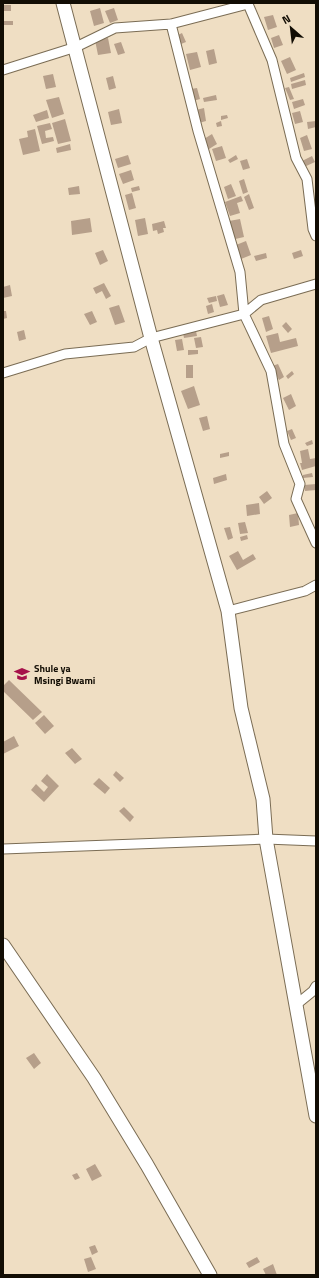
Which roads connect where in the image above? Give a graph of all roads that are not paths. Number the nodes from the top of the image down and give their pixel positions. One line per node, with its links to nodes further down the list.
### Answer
1 (63, 3): 3 (street)
2 (171, 24): 3 (street); 5 (street); 7 (street)
3 (76, 47): 4 (street); 8 (street)
4 (3, 70)
5 (316, 236)
6 (316, 284): 7 (street)
7 (244, 314): 8 (street); 10 (street)
8 (151, 338): 9 (street); 12 (street)
9 (3, 373)
10 (316, 543)
11 (316, 585): 12 (street)
12 (228, 611): 13 (street)
13 (266, 839): 14 (street); 15 (street); 18 (street)
14 (316, 841)
15 (3, 849)
16 (3, 945): 20 (street)
17 (316, 986): 18 (street)
18 (297, 1004): 19 (street)
19 (316, 1116)
20 (210, 1275)

